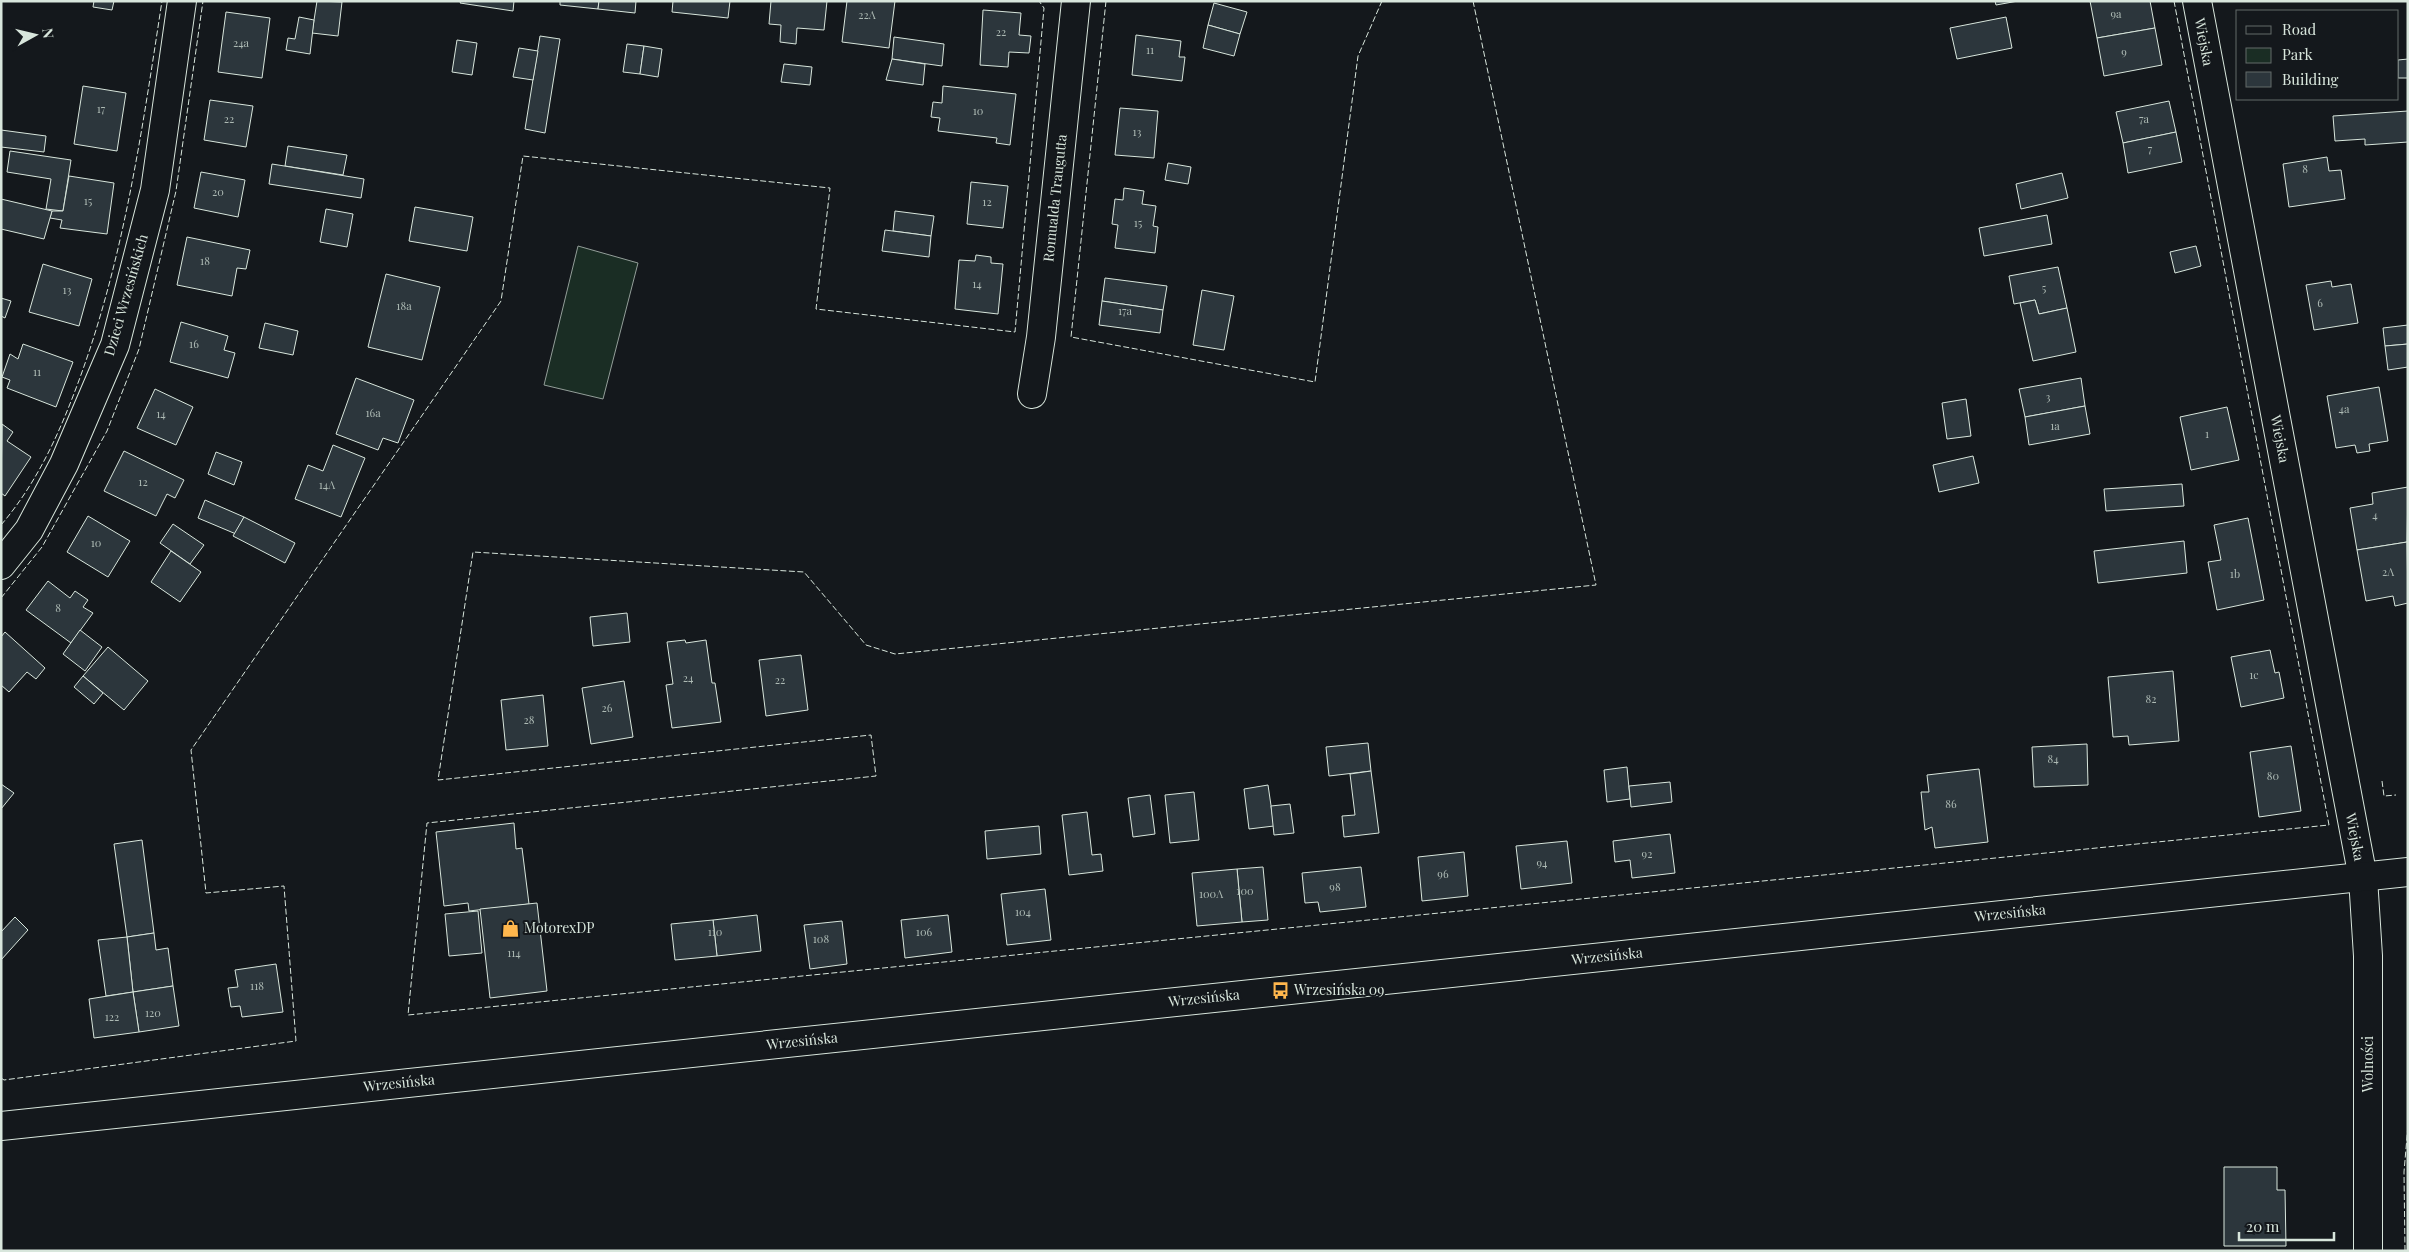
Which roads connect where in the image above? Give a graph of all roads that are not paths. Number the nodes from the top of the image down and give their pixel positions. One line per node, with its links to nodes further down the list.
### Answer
1 (182, 1): 5 (main road, Dzieci Wrzesińskich)
2 (1076, 1): 4 (main road, Romualda Traugutta)
3 (2197, 1): 7 (main road, Wiejska)
4 (1032, 394)
5 (1, 566)
6 (2408, 872): 7 (main road, Wrzesińska)
7 (2363, 878): 8 (main road, Wrzesińska); 9 (main road, Wolności)
8 (1, 1126)
9 (2368, 1251)

